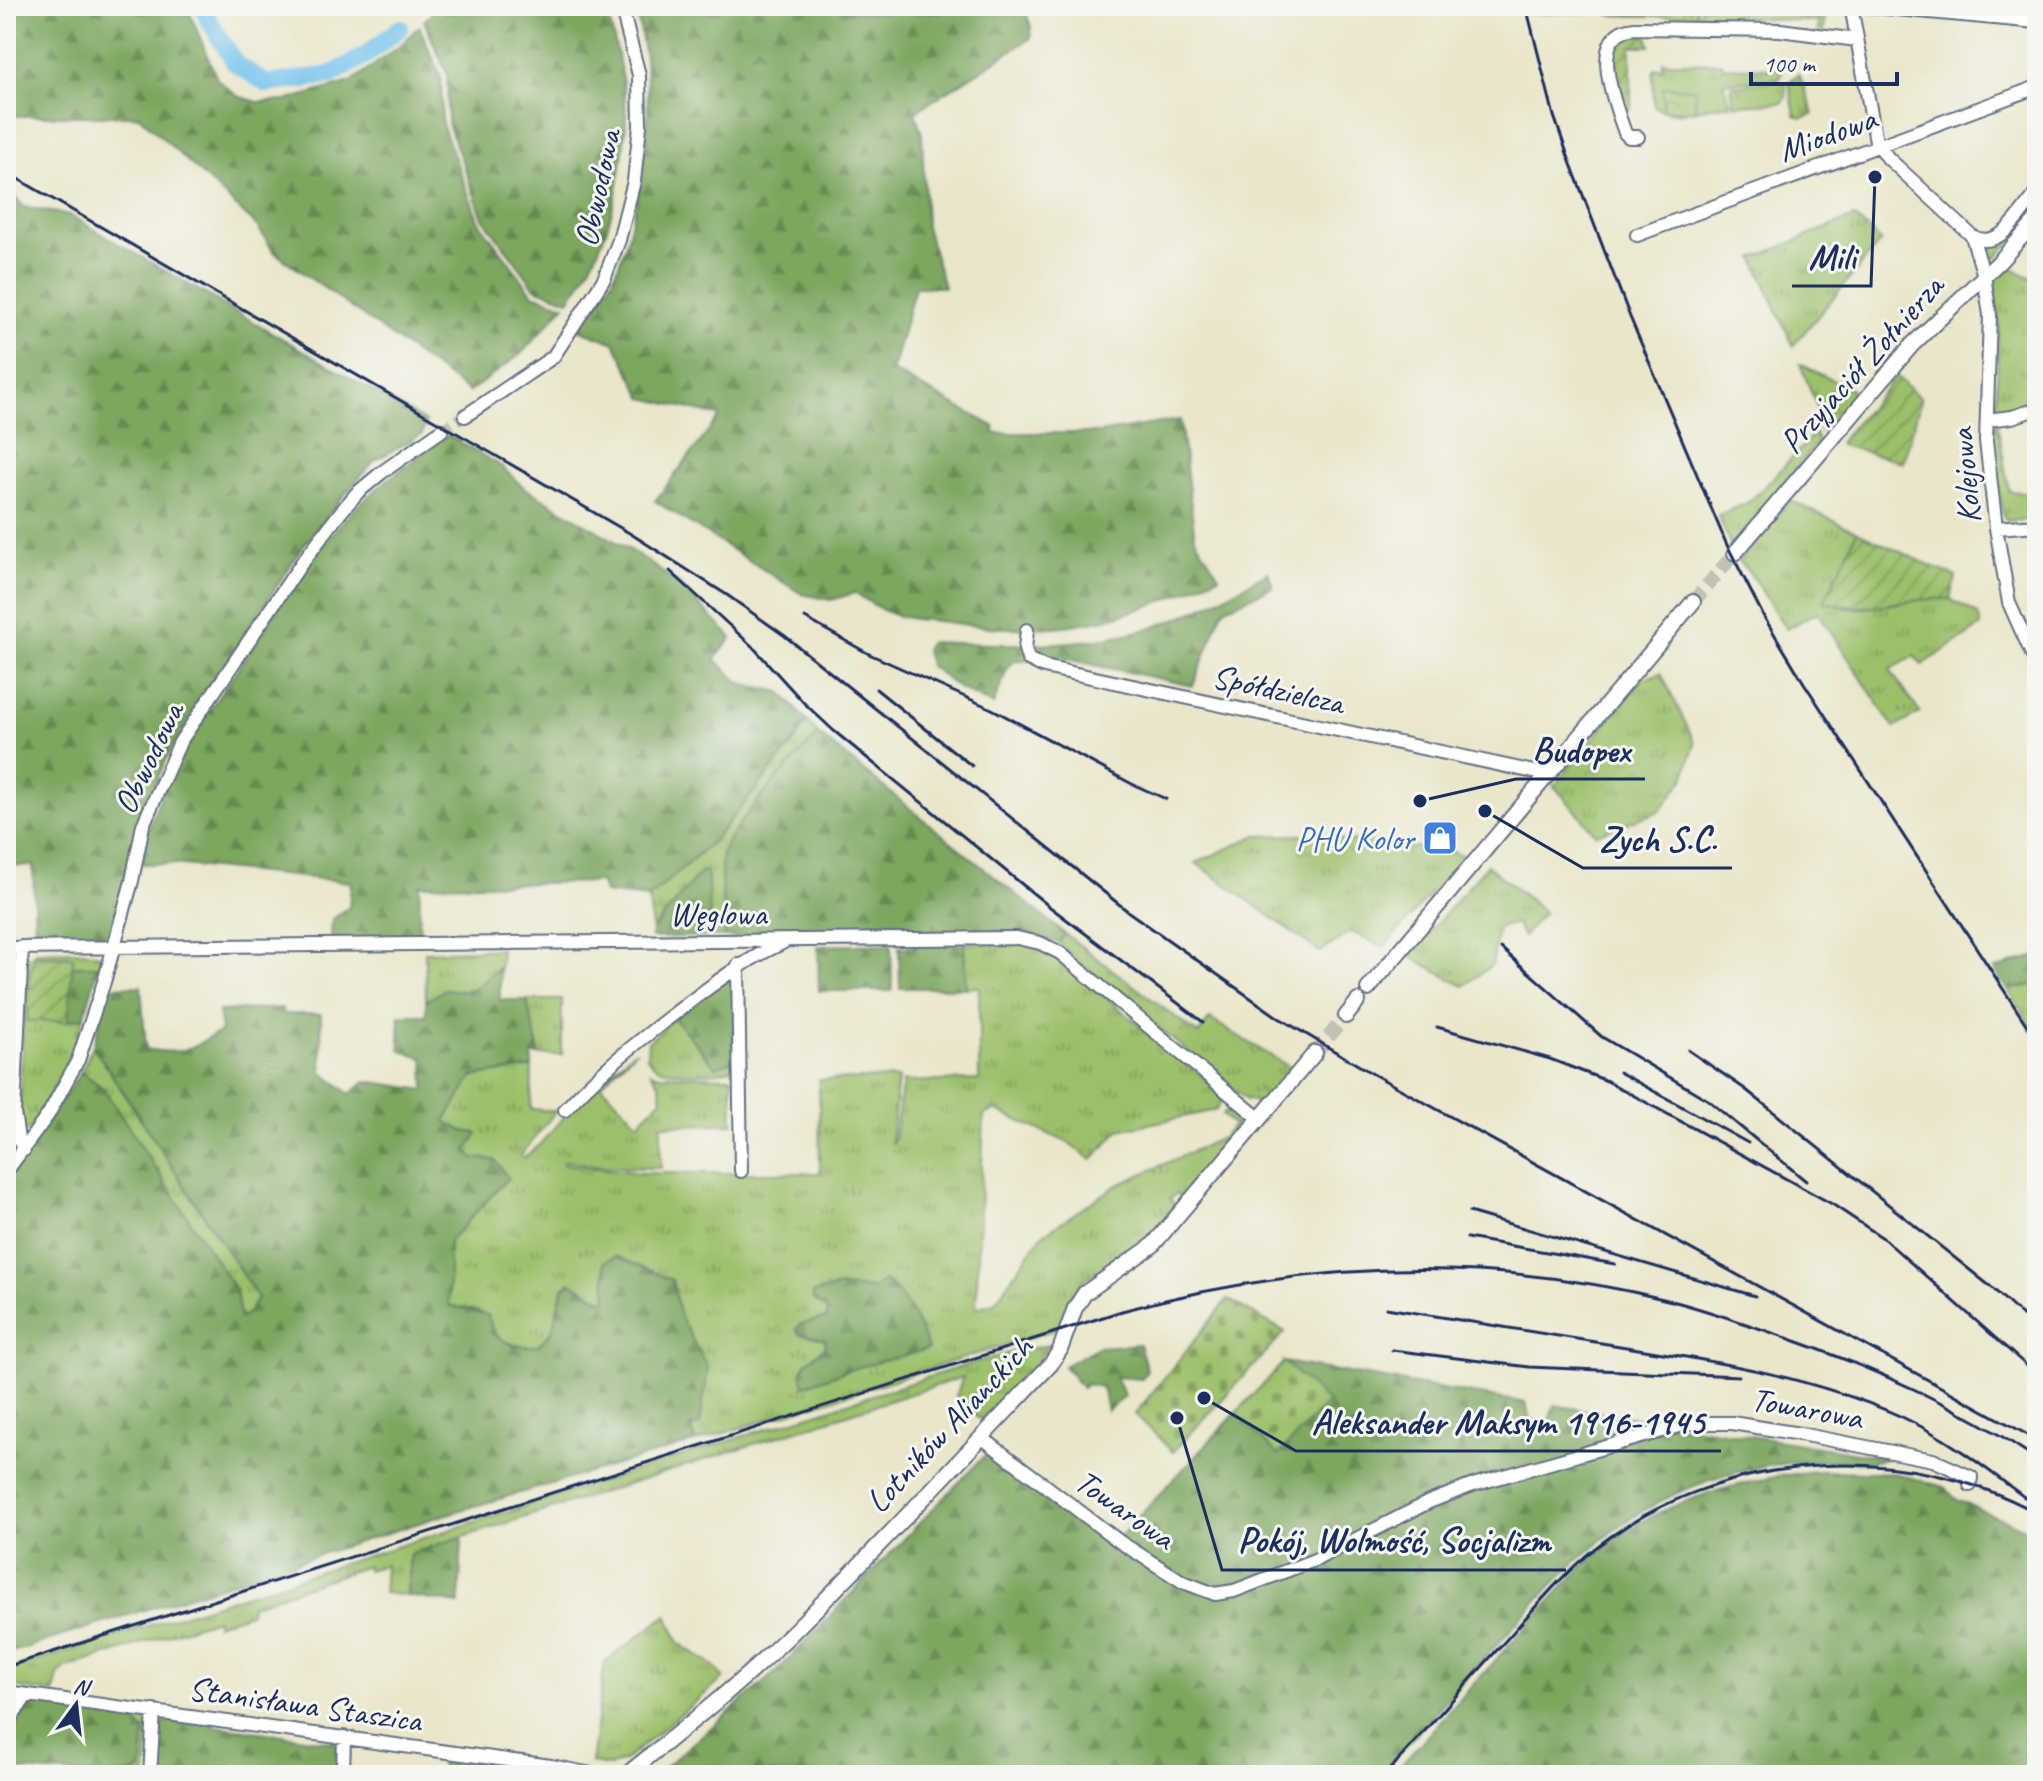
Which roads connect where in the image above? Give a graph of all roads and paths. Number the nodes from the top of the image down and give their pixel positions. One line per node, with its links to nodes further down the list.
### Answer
1 (621, 6): 15 (street, Obwodowa)
2 (1851, 6): 5 (street)
3 (1865, 6): 4 (street)
4 (2037, 22)
5 (1857, 40): 7 (street); 8 (street)
6 (2037, 87): 8 (street, Miodowa)
7 (1638, 137)
8 (1879, 145): 11 (street, Miodowa); 12 (street)
9 (2037, 193): 12 (street)
10 (2037, 220): 13 (main road, Przyjaciół Żołnierza)
11 (1637, 235)
12 (1972, 236): 13 (street, Kolejowa)
13 (1984, 276): 16 (street, Kolejowa); 20 (main road, Przyjaciół Żołnierza)
14 (2037, 409): 16 (street)
15 (465, 416)
16 (1987, 420): 19 (street, Kolejowa)
17 (442, 430): 26 (street, Obwodowa)
18 (2037, 525): 19 (street)
19 (1996, 528): 23 (street, Kolejowa)
20 (1735, 553)
21 (1693, 602): 24 (main road)
22 (1027, 630): 24 (street, Spółdzielcza)
23 (2037, 665)
24 (1548, 775): 30 (main road)
25 (787, 940): 26 (street, Węglowa); 29 (street); 35 (street, Węglowa)
26 (113, 946): 27 (street, Węglowa); 36 (street, Obwodowa)
27 (22, 947): 28 (street, Węglowa); 36 (street)
28 (6, 948)
29 (738, 965): 34 (street); 37 (street)
30 (1368, 989)
31 (1358, 1001): 32 (main road)
32 (1346, 1016)
33 (1315, 1053): 35 (main road, Lotników Alianckich)
34 (565, 1110)
35 (1260, 1119): 39 (main road, Lotników Alianckich)
36 (24, 1150): 38 (street, Obwodowa)
37 (741, 1171)
38 (6, 1172)
39 (981, 1437): 40 (street, Towarowa); 46 (main road, Lotników Alianckich)
40 (1970, 1485)
41 (6, 1692): 42 (street, Stanisława Staszica)
42 (27, 1695): 43 (street, Stanisława Staszica); 44 (street)
43 (154, 1711): 45 (street, Stanisława Staszica); 47 (street)
44 (6, 1726)
45 (344, 1737): 48 (street); 49 (street, Stanisława Staszica)
46 (631, 1773)
47 (150, 1775)
48 (343, 1775)
49 (596, 1775)

